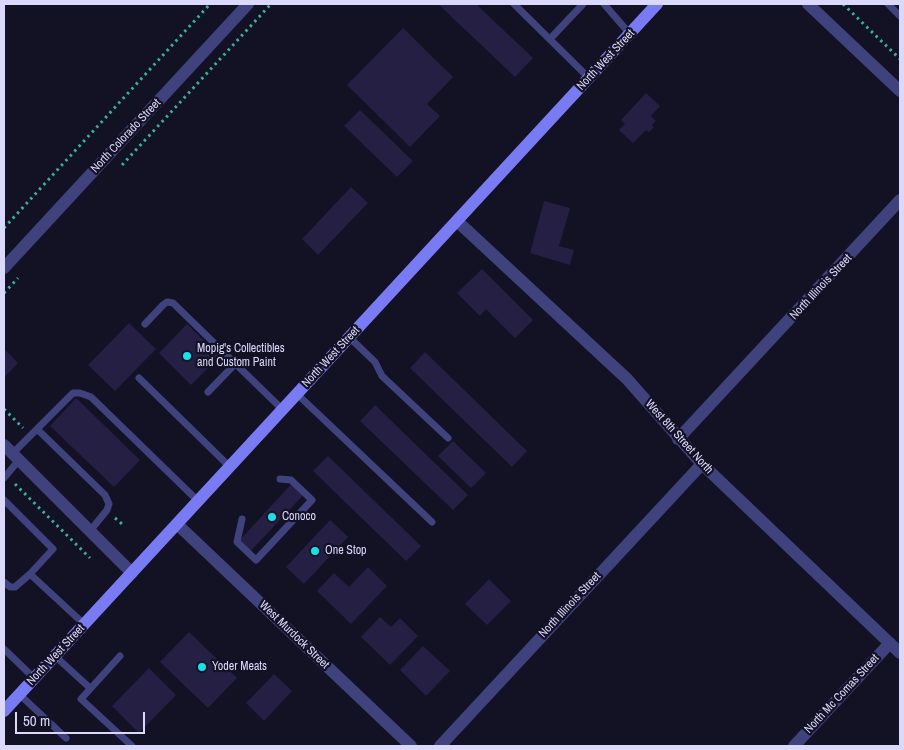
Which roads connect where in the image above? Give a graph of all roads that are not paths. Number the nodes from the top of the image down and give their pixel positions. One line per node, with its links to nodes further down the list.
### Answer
1 (248, 4): 15 (street, North Colorado Street)
2 (514, 4): 10 (lane)
3 (582, 4): 10 (lane)
4 (604, 4): 9 (lane)
5 (658, 4): 9 (main road, North West Street)
6 (808, 4): 12 (street)
7 (888, 4): 8 (lane)
8 (900, 16)
9 (630, 34): 11 (main road, North West Street)
10 (550, 39): 11 (lane)
11 (589, 78): 14 (main road, North West Street)
12 (900, 91)
13 (900, 200): 25 (street, North Illinois Street)
14 (457, 221): 17 (main road, North West Street); 25 (street, West 8th Street North)
15 (4, 268)
16 (145, 324): 18 (lane)
17 (349, 337): 21 (main road, North West Street); 24 (lane)
18 (235, 364): 20 (lane); 22 (lane)
19 (139, 378): 28 (lane)
20 (208, 392)
21 (297, 394): 22 (main road, North West Street); 34 (lane)
22 (283, 410): 28 (main road, North West Street)
23 (37, 429): 26 (lane); 32 (lane); 36 (lane)
24 (448, 438)
25 (678, 439): 27 (street, West 8th Street North)
26 (12, 453): 29 (lane); 36 (street)
27 (702, 464): 41 (street, West 8th Street North); 53 (street, North Illinois Street)
28 (230, 467): 32 (main road, North West Street)
29 (5, 476)
30 (280, 479): 33 (lane)
31 (4, 500): 38 (lane)
32 (198, 501): 35 (main road, North West Street)
33 (242, 519)
34 (432, 522)
35 (177, 524): 37 (main road, North West Street); 52 (street, West Murdock Street)
36 (90, 532): 37 (street)
37 (132, 573): 40 (main road, North West Street)
38 (30, 574): 39 (lane); 40 (lane)
39 (4, 582)
40 (84, 624): 44 (main road, North West Street)
41 (890, 643): 43 (street, West 8th Street North); 54 (street, North Mc Comas Street)
42 (4, 649): 46 (lane)
43 (900, 652)
44 (55, 656): 46 (main road, North West Street); 47 (lane)
45 (120, 656): 47 (lane)
46 (34, 678): 48 (main road, North West Street)
47 (90, 688): 51 (lane)
48 (19, 694): 49 (main road, North West Street); 50 (lane)
49 (4, 711)
50 (66, 738)
51 (132, 746)
52 (411, 746)
53 (440, 746)
54 (794, 746)

